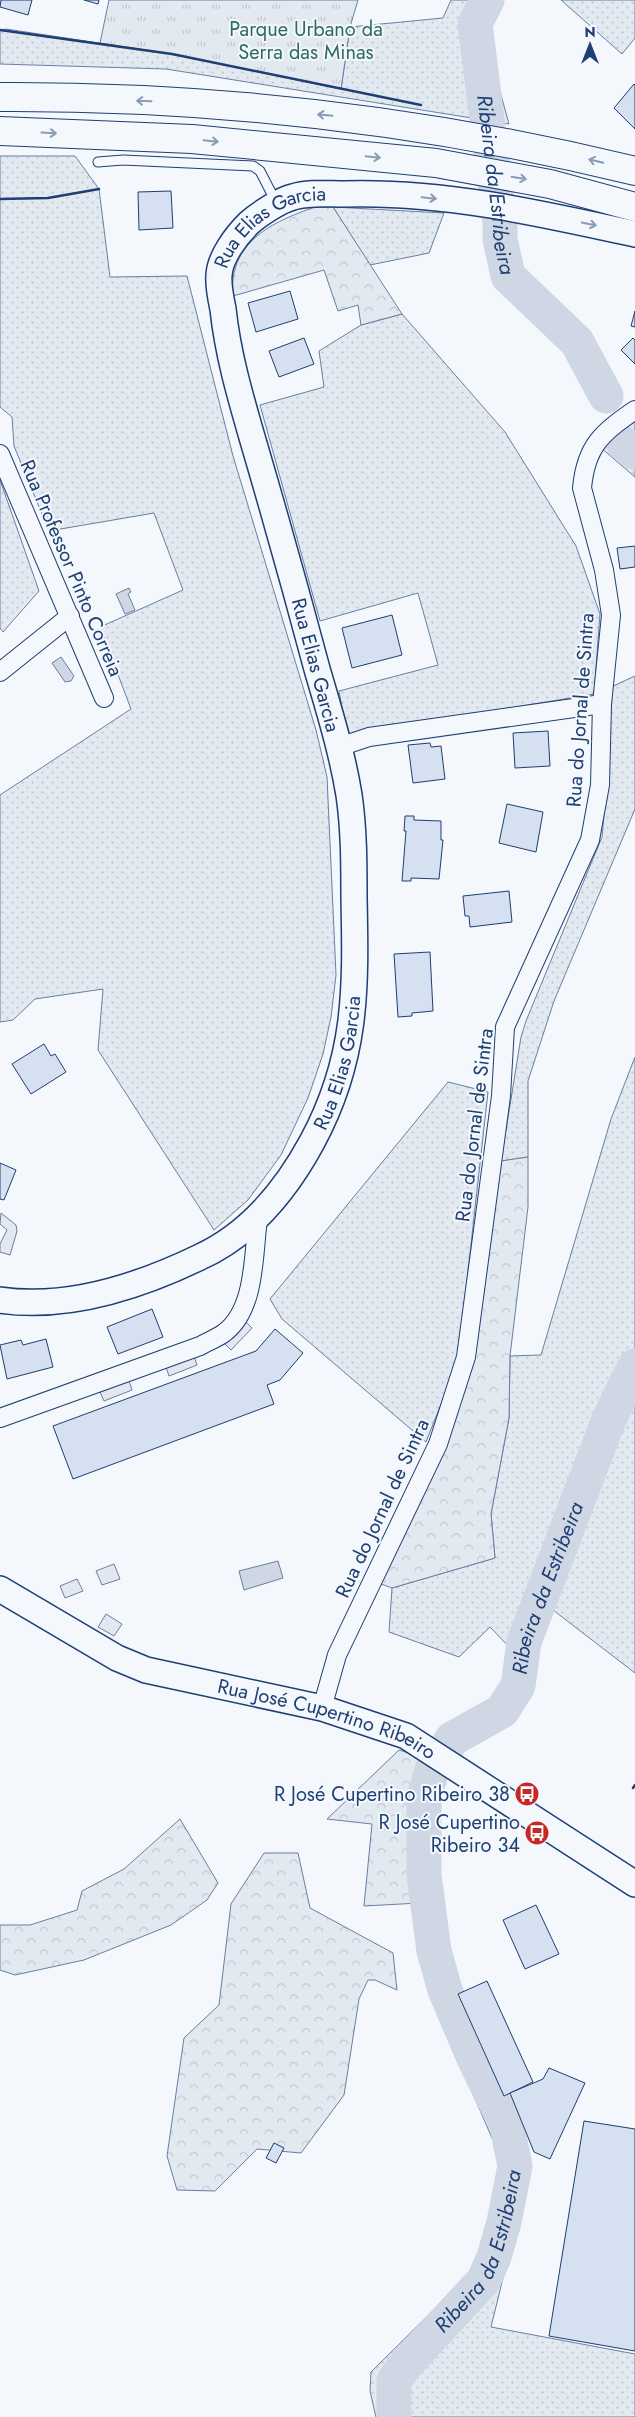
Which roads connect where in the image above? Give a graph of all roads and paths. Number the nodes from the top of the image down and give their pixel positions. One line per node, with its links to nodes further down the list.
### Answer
1 (0, 96): 4 (highway, one-way to 1)
2 (0, 131): 6 (highway, one-way to 6)
3 (98, 162): 5 (lane)
4 (635, 171)
5 (277, 204): 7 (street, Rua Elias Garcia, one-way to 7); 14 (street, Rua Elias Garcia)
6 (635, 207)
7 (635, 234)
8 (635, 410): 13 (street, Rua do Jornal de Sintra)
9 (0, 454): 10 (street, Rua Professor Pinto Correia)
10 (70, 616): 11 (street); 12 (street, Rua Professor Pinto Correia)
11 (0, 672)
12 (104, 698)
13 (602, 704): 14 (street); 19 (street, Rua do Jornal de Sintra)
14 (339, 747): 15 (street, Rua Elias Garcia)
15 (258, 1219): 16 (street, Rua Elias Garcia); 17 (street)
16 (0, 1300)
17 (0, 1418)
18 (0, 1589): 19 (street, Rua José Cupertino Ribeiro)
19 (322, 1708): 20 (street, Rua José Cupertino Ribeiro)
20 (635, 1884)

